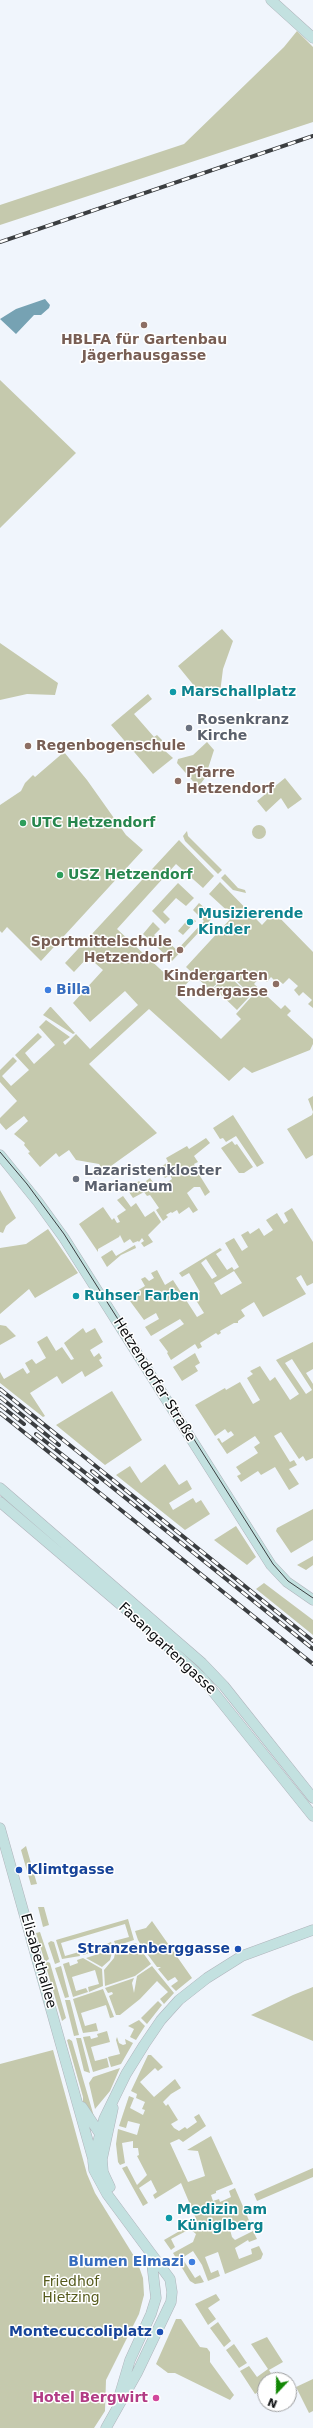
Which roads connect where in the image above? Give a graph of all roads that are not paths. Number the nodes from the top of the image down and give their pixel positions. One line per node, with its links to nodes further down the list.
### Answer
1 (271, 0): 2 (main road)
2 (313, 38)
3 (0, 1155): 6 (main road, Hetzendorfer Straße)
4 (0, 1488): 7 (main road, Fasangartengasse)
5 (0, 1502): 8 (main road, Fasangartengasse)
6 (313, 1600)
7 (313, 1798)
8 (313, 1816)
9 (0, 1828): 11 (main road, Elisabethallee)
10 (313, 1930): 13 (main road)
11 (75, 2094): 12 (main road, Elisabethallee); 13 (main road, Elisabethallee)
12 (83, 2125): 13 (main road); 14 (main road, Elisabethallee)
13 (101, 2138): 14 (main road); 15 (main road)
14 (93, 2161): 15 (main road)
15 (123, 2214): 16 (main road)
16 (151, 2255): 17 (main road); 18 (main road)
17 (171, 2300): 18 (main road); 19 (main road)
18 (151, 2314): 19 (main road)
19 (113, 2417): 20 (main road)
20 (106, 2428)

